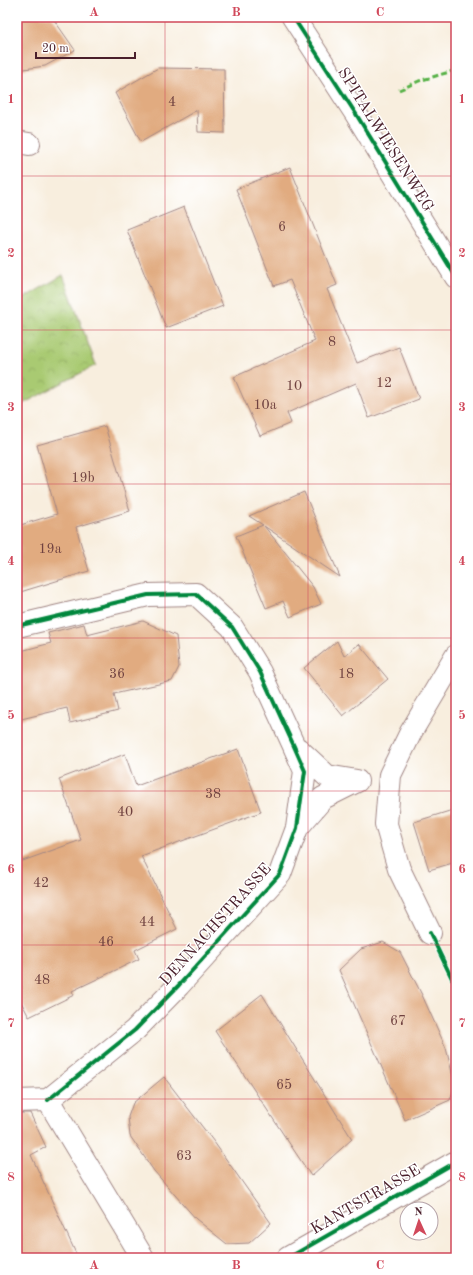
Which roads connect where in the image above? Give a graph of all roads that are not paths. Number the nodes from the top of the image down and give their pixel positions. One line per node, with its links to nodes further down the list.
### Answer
1 (293, 17): 2 (street, SPITALWIESENWEG)
2 (456, 277)
3 (17, 626): 5 (street, DENNACHSTRASSE)
4 (456, 656): 6 (street)
5 (293, 744): 7 (street); 8 (street, DENNACHSTRASSE)
6 (399, 756): 7 (street); 9 (street)
7 (357, 781): 8 (street)
8 (297, 828): 10 (street, DENNACHSTRASSE)
9 (430, 933)
10 (48, 1100): 11 (street); 13 (street)
11 (17, 1101)
12 (456, 1162): 14 (street, KANTSTRASSE)
13 (143, 1258)
14 (288, 1258)

